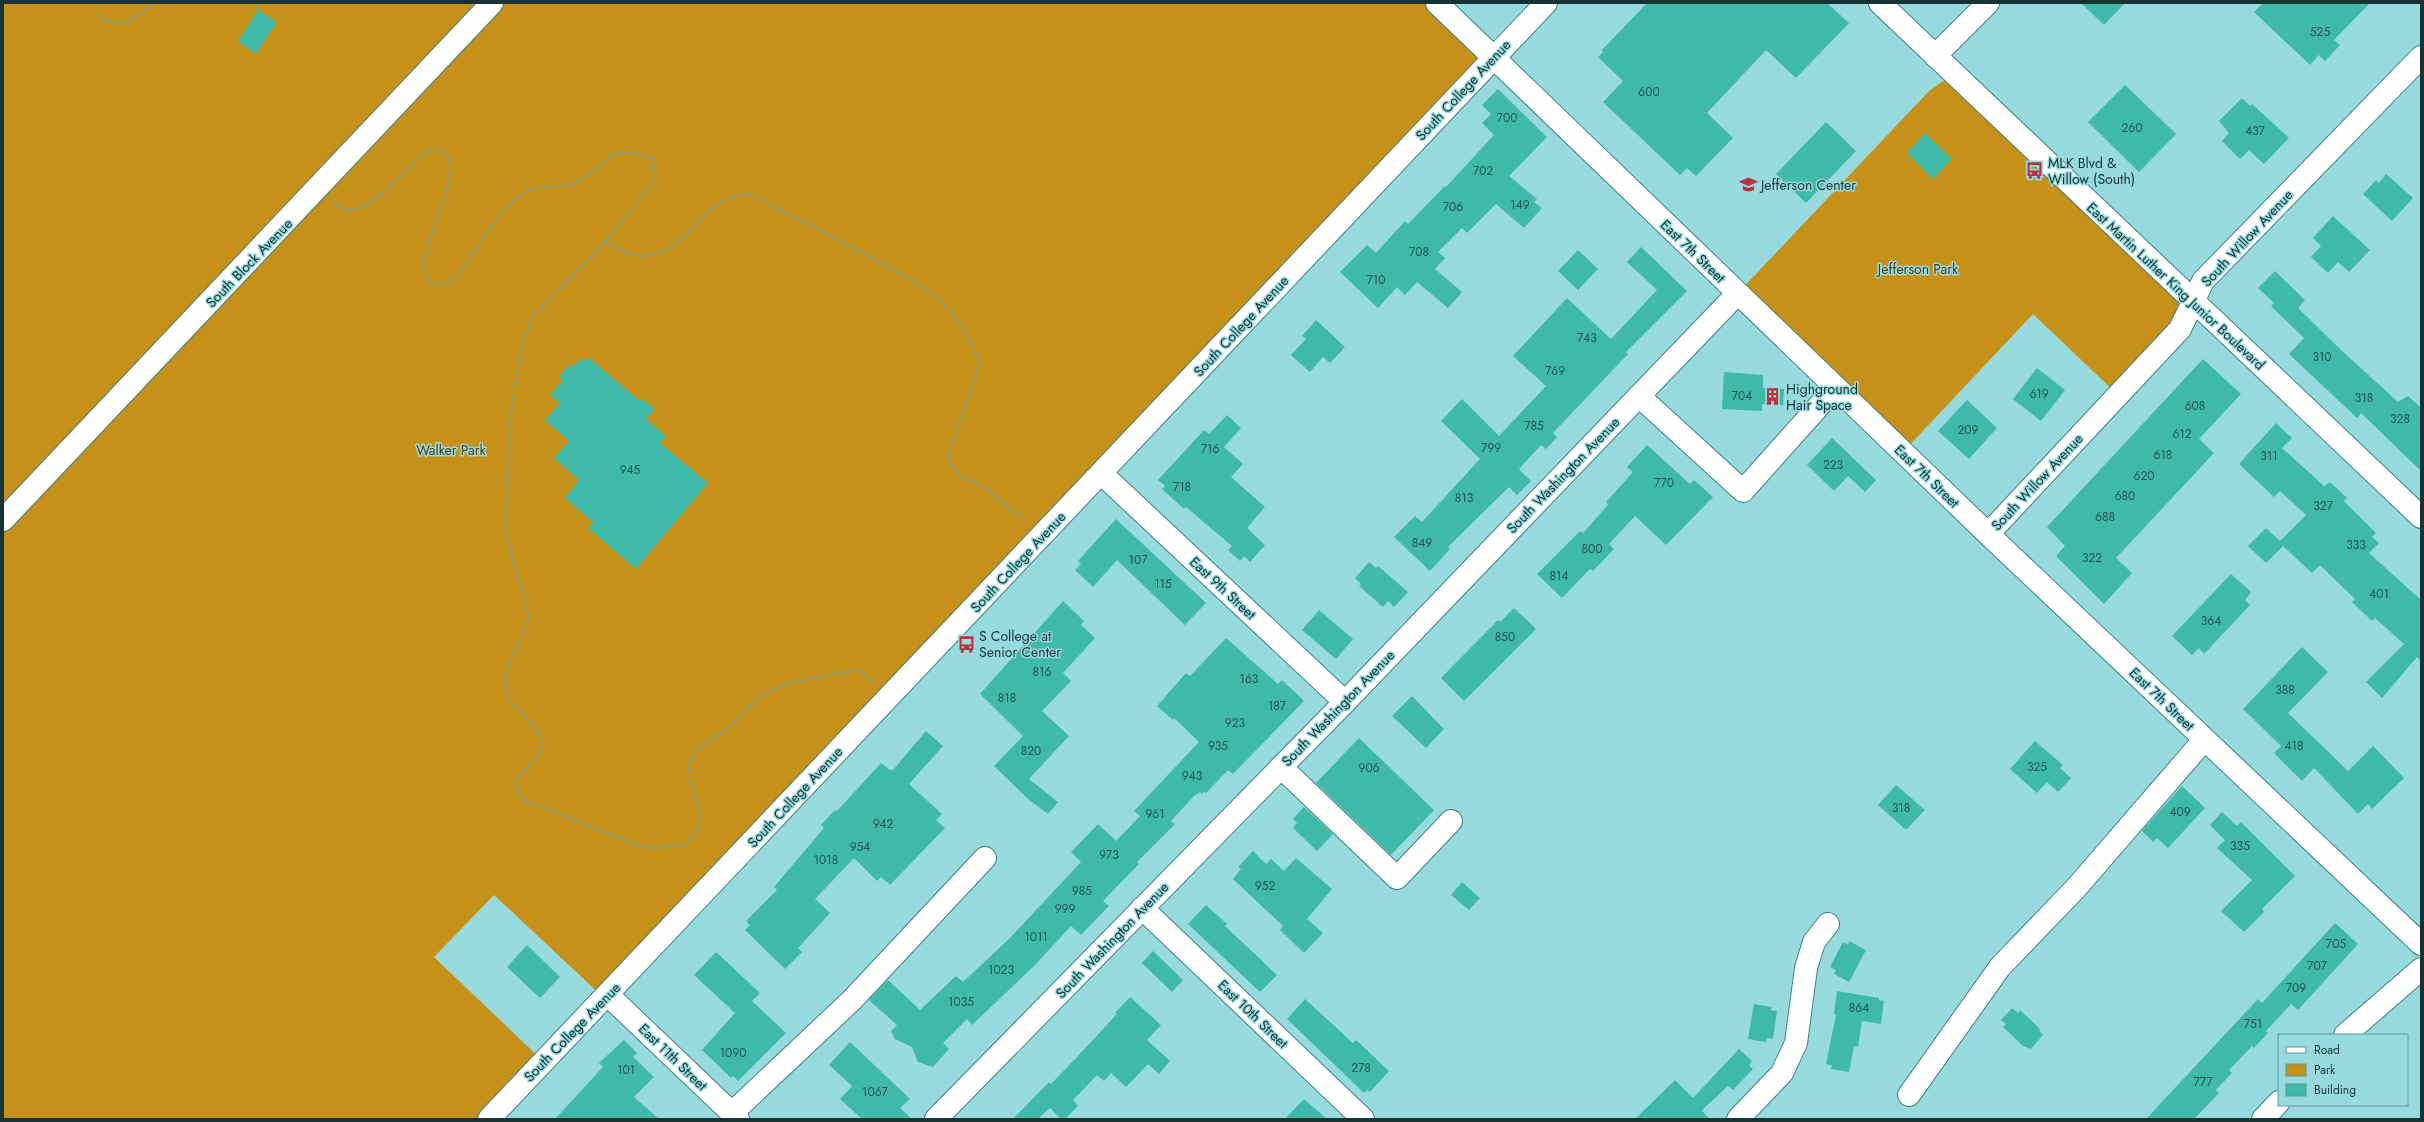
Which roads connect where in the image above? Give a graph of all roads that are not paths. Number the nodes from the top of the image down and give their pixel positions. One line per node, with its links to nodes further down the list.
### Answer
1 (492, 3): 15 (street, South Block Avenue)
2 (1437, 3): 7 (street, East 7th Street)
3 (1546, 3): 7 (street, South College Avenue)
4 (1880, 3): 6 (street, East Martin Luther King Junior Boulevard)
5 (1988, 3): 6 (street)
6 (1935, 56): 10 (street, East Martin Luther King Junior Boulevard)
7 (1493, 57): 9 (street, East 7th Street); 13 (street, South College Avenue)
8 (2421, 57): 10 (street, South Willow Avenue)
9 (1737, 294): 11 (street, East 7th Street); 12 (street, South Washington Avenue)
10 (2193, 302): 14 (street, East Martin Luther King Junior Boulevard); 16 (street, South Willow Avenue)
11 (1835, 388): 12 (street); 16 (street, East 7th Street)
12 (1639, 396): 17 (street, South Washington Avenue)
13 (1102, 474): 17 (street, East 9th Street); 26 (street, South College Avenue)
14 (2421, 517)
15 (3, 520)
16 (1988, 534): 18 (street, East 7th Street)
17 (1345, 702): 19 (street, South Washington Avenue)
18 (2204, 740): 24 (street, East 7th Street); 28 (street)
19 (1281, 767): 20 (street); 22 (street, South Washington Avenue)
20 (1451, 821)
21 (985, 858): 30 (street)
22 (1142, 908): 32 (street, South Washington Avenue); 33 (street, East 10th Street)
23 (1828, 924): 34 (street)
24 (2421, 944)
25 (2421, 969): 27 (street)
26 (608, 995): 30 (street, East 11th Street); 31 (street, South College Avenue)
27 (2346, 1034)
28 (1909, 1095)
29 (2278, 1103): 35 (street)
30 (735, 1116)
31 (489, 1119)
32 (936, 1119)
33 (1364, 1119)
34 (1738, 1119)
35 (2263, 1119)

